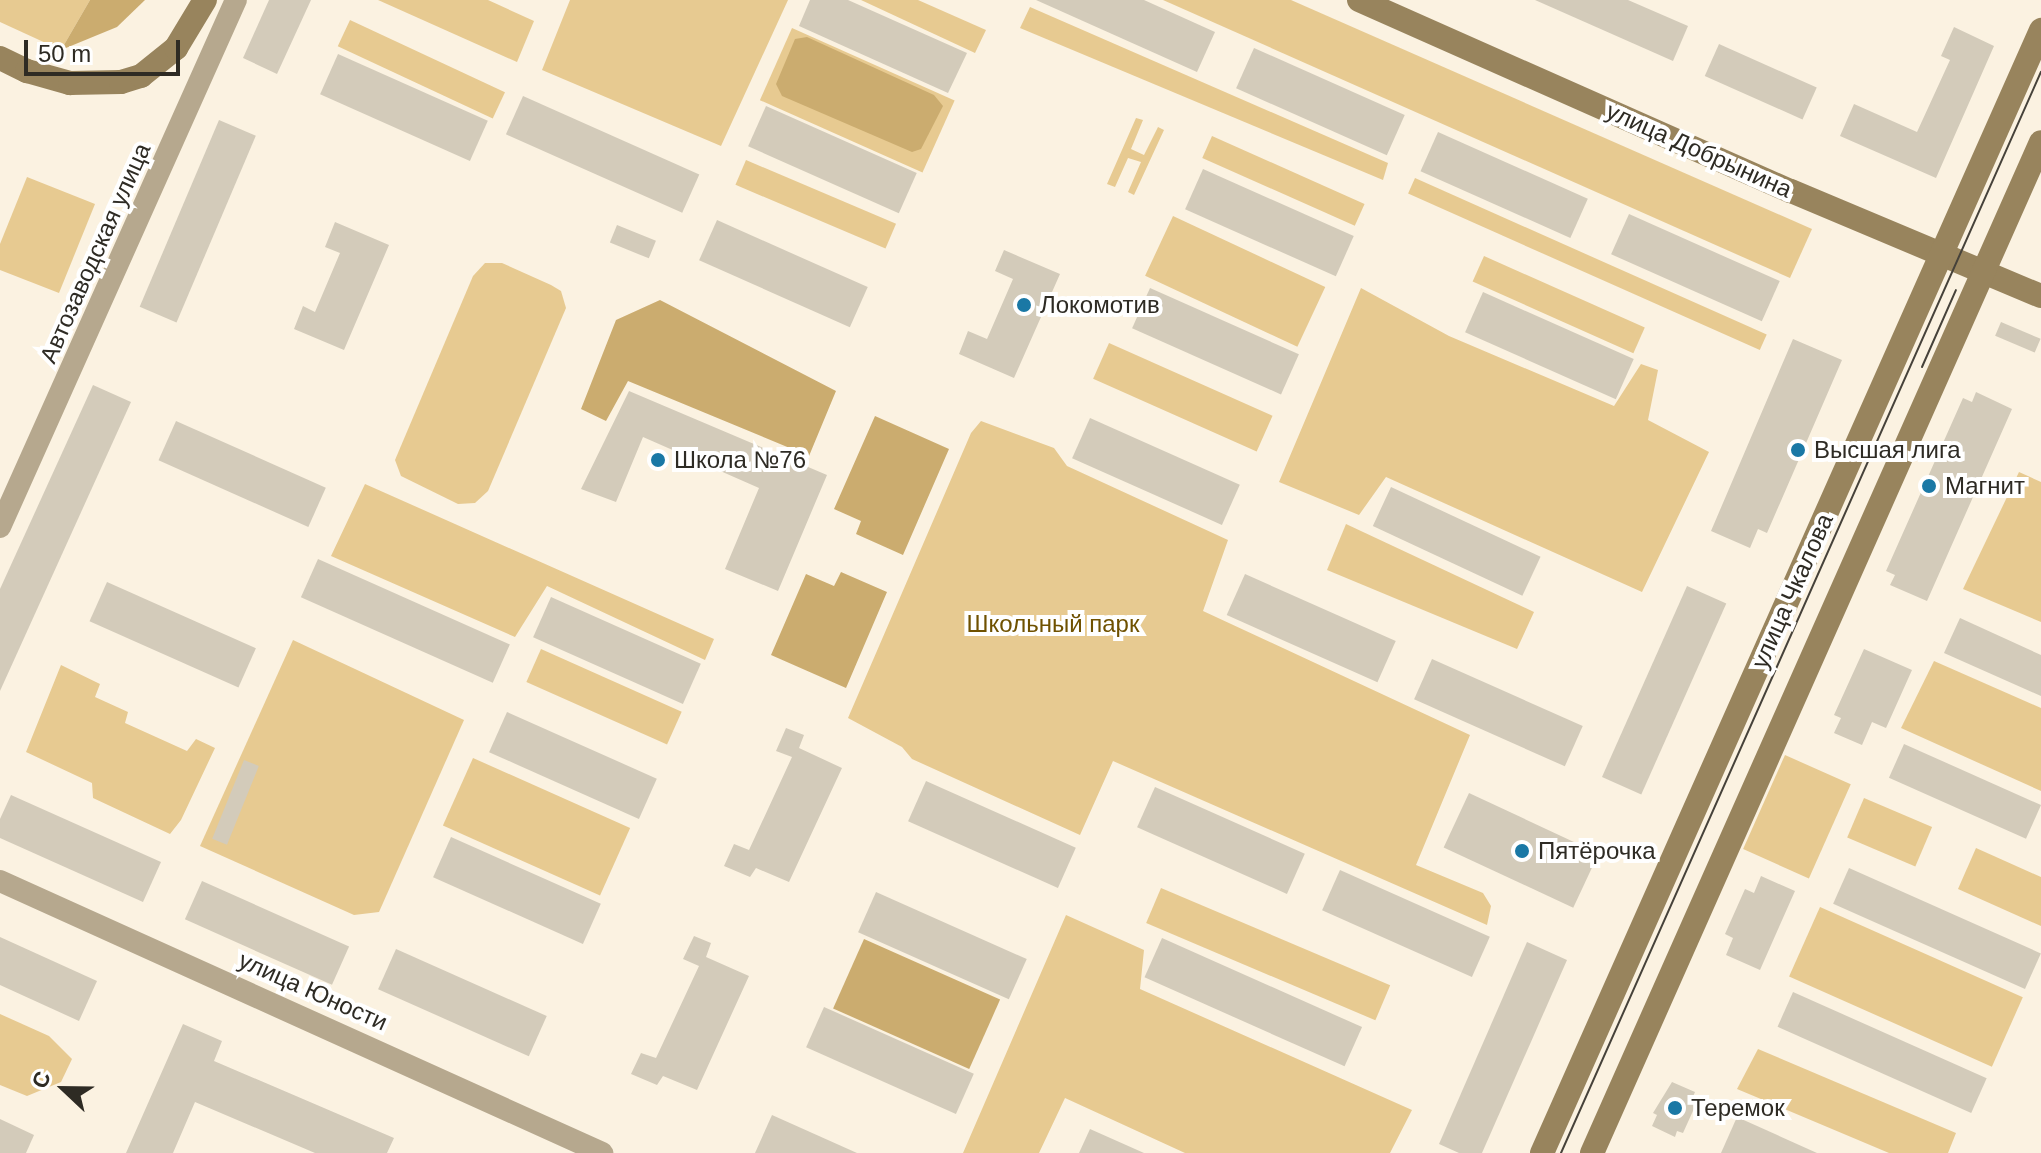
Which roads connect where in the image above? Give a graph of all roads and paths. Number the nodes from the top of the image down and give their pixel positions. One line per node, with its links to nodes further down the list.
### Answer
1 (236, 0): 10 (street, Автозаводская улица)
2 (1359, 0): 7 (street, улица Добрынина)
3 (204, 3): 5 (street)
4 (2041, 30): 7 (street, улица Чкалова)
5 (0, 58)
6 (2041, 142): 8 (street, улица Чкалова)
7 (1941, 255): 8 (street, улица Добрынина); 13 (street, улица Чкалова)
8 (1983, 271): 9 (street, улица Добрынина); 14 (street, улица Чкалова)
9 (2041, 296)
10 (0, 527)
11 (0, 881): 12 (street, улица Юности)
12 (602, 1153)
13 (1542, 1153)
14 (1592, 1153)

